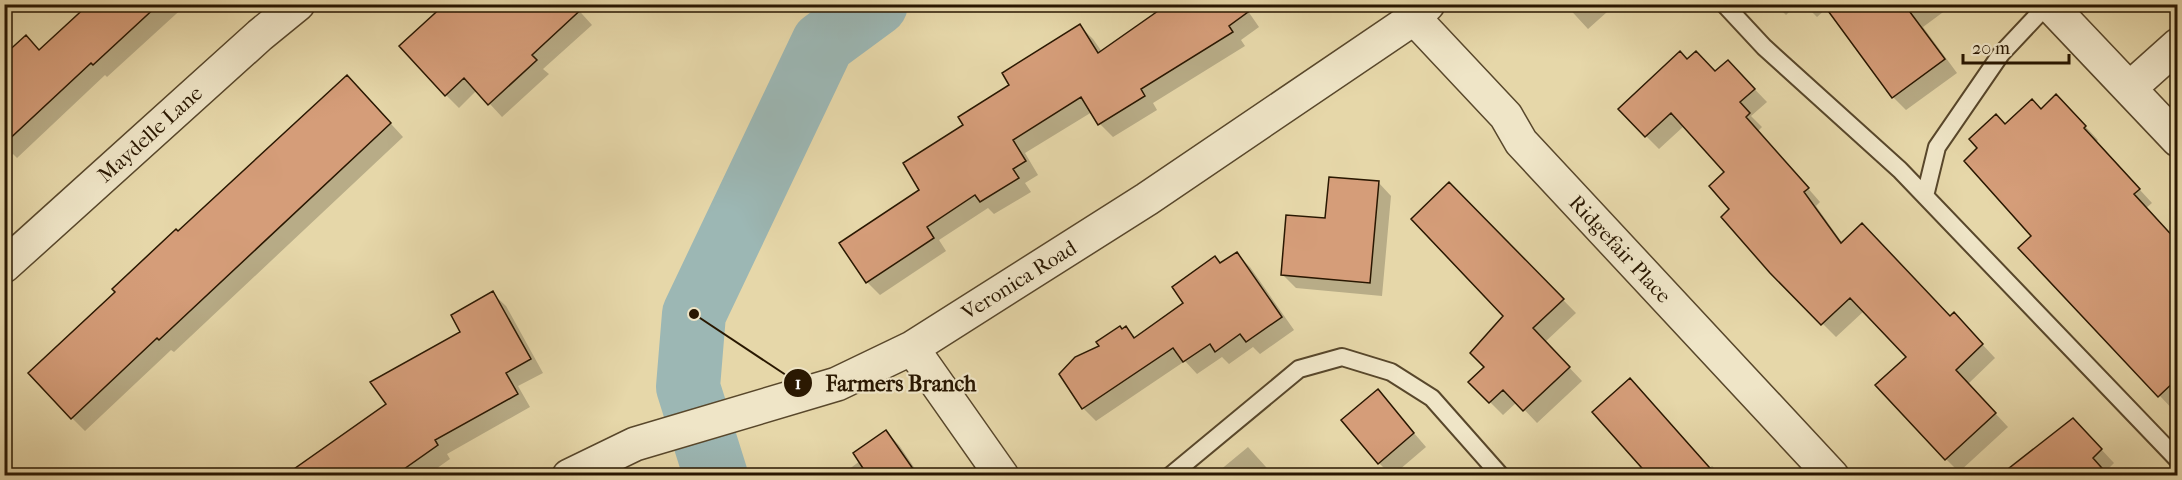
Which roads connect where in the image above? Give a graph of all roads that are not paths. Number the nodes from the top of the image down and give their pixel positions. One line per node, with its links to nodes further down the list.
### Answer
1 (298, 4): 9 (street, Maydelle Lane)
2 (1724, 4): 8 (lane)
3 (2048, 4): 6 (street); 8 (lane)
4 (1421, 11): 10 (street, Veronica Road); 16 (street, Ridgefair Place)
5 (2178, 45): 6 (street)
6 (2130, 88): 7 (street)
7 (2178, 140)
8 (1925, 196): 11 (lane)
9 (4, 266)
10 (912, 348): 12 (street, Veronica Road); 13 (street)
11 (2178, 460)
12 (569, 476)
13 (1002, 476)
14 (1170, 476): 15 (lane)
15 (1501, 476)
16 (1832, 476)

